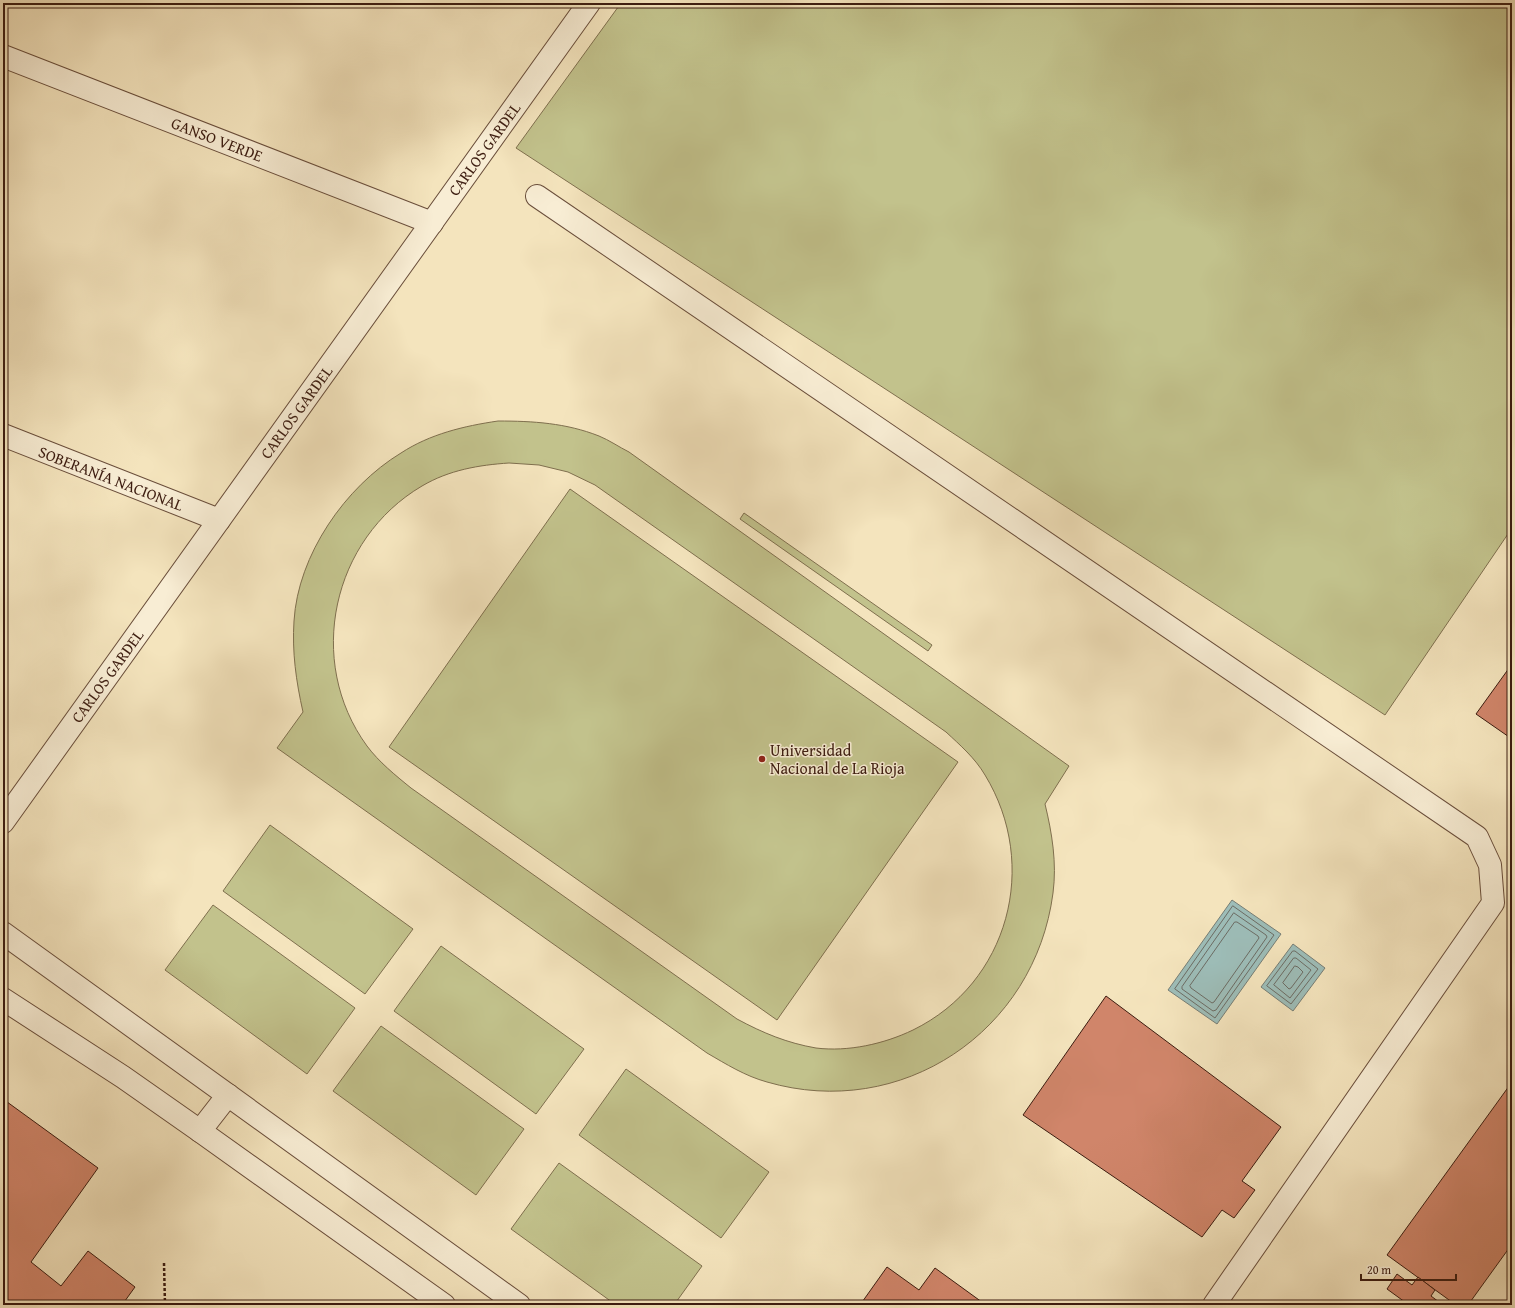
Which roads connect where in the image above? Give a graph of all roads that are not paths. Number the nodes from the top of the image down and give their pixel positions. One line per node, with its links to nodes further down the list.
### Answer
1 (589, 3): 4 (street, CARLOS GARDEL)
2 (3, 56): 4 (street, GANSO VERDE)
3 (537, 196): 14 (street)
4 (432, 223): 6 (street, CARLOS GARDEL)
5 (3, 436): 6 (street, SOBERANÍA NACIONAL)
6 (219, 520): 7 (street, CARLOS GARDEL)
7 (3, 822)
8 (3, 933): 10 (street)
9 (3, 1000): 11 (street)
10 (228, 1095): 11 (street); 13 (street)
11 (200, 1131): 12 (street)
12 (444, 1305)
13 (519, 1305)
14 (1214, 1305)

